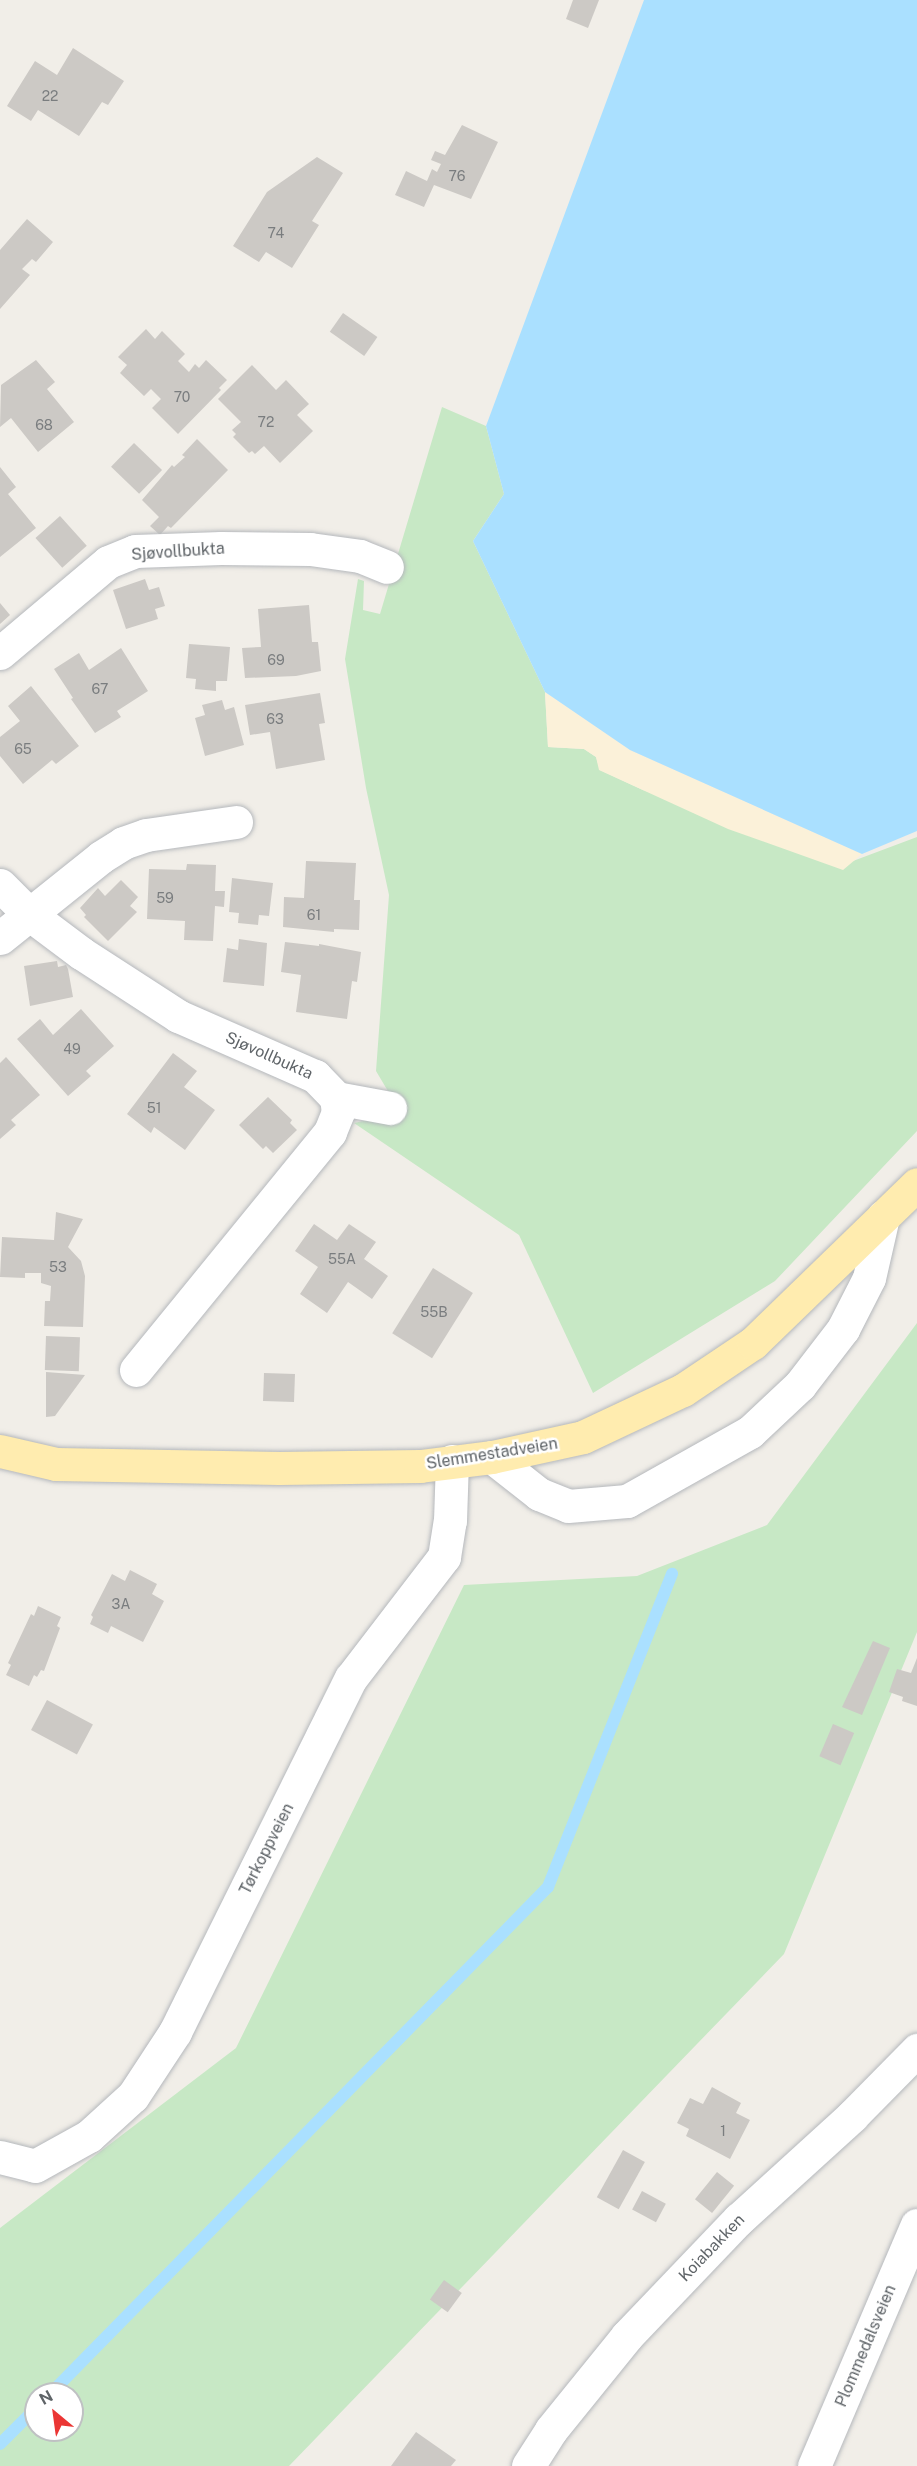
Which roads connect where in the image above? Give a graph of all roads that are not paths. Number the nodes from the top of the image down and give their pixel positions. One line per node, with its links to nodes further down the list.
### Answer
1 (387, 567): 2 (street, Sjøvollbukta)
2 (0, 653)
3 (236, 822): 5 (street)
4 (0, 885): 5 (street, Sjøvollbukta)
5 (29, 914): 6 (street); 7 (street, Sjøvollbukta)
6 (0, 938)
7 (336, 1098): 8 (street); 11 (street)
8 (390, 1108)
9 (917, 1184): 10 (main road, Slemmestadveien)
10 (884, 1217): 13 (main road, Slemmestadveien); 13 (street)
11 (136, 1370)
12 (0, 1451): 15 (main road, Slemmestadveien)
13 (492, 1457): 14 (main road, Slemmestadveien)
14 (452, 1461): 15 (main road, Slemmestadveien); 18 (street, Tørkoppveien)
15 (48, 1463): 16 (main road, Slemmestadveien)
16 (0, 1471)
17 (917, 2050): 20 (street, Koiabakken)
18 (0, 2157)
19 (917, 2225): 21 (street, Plommedalsveien)
20 (528, 2466)
21 (814, 2466)

